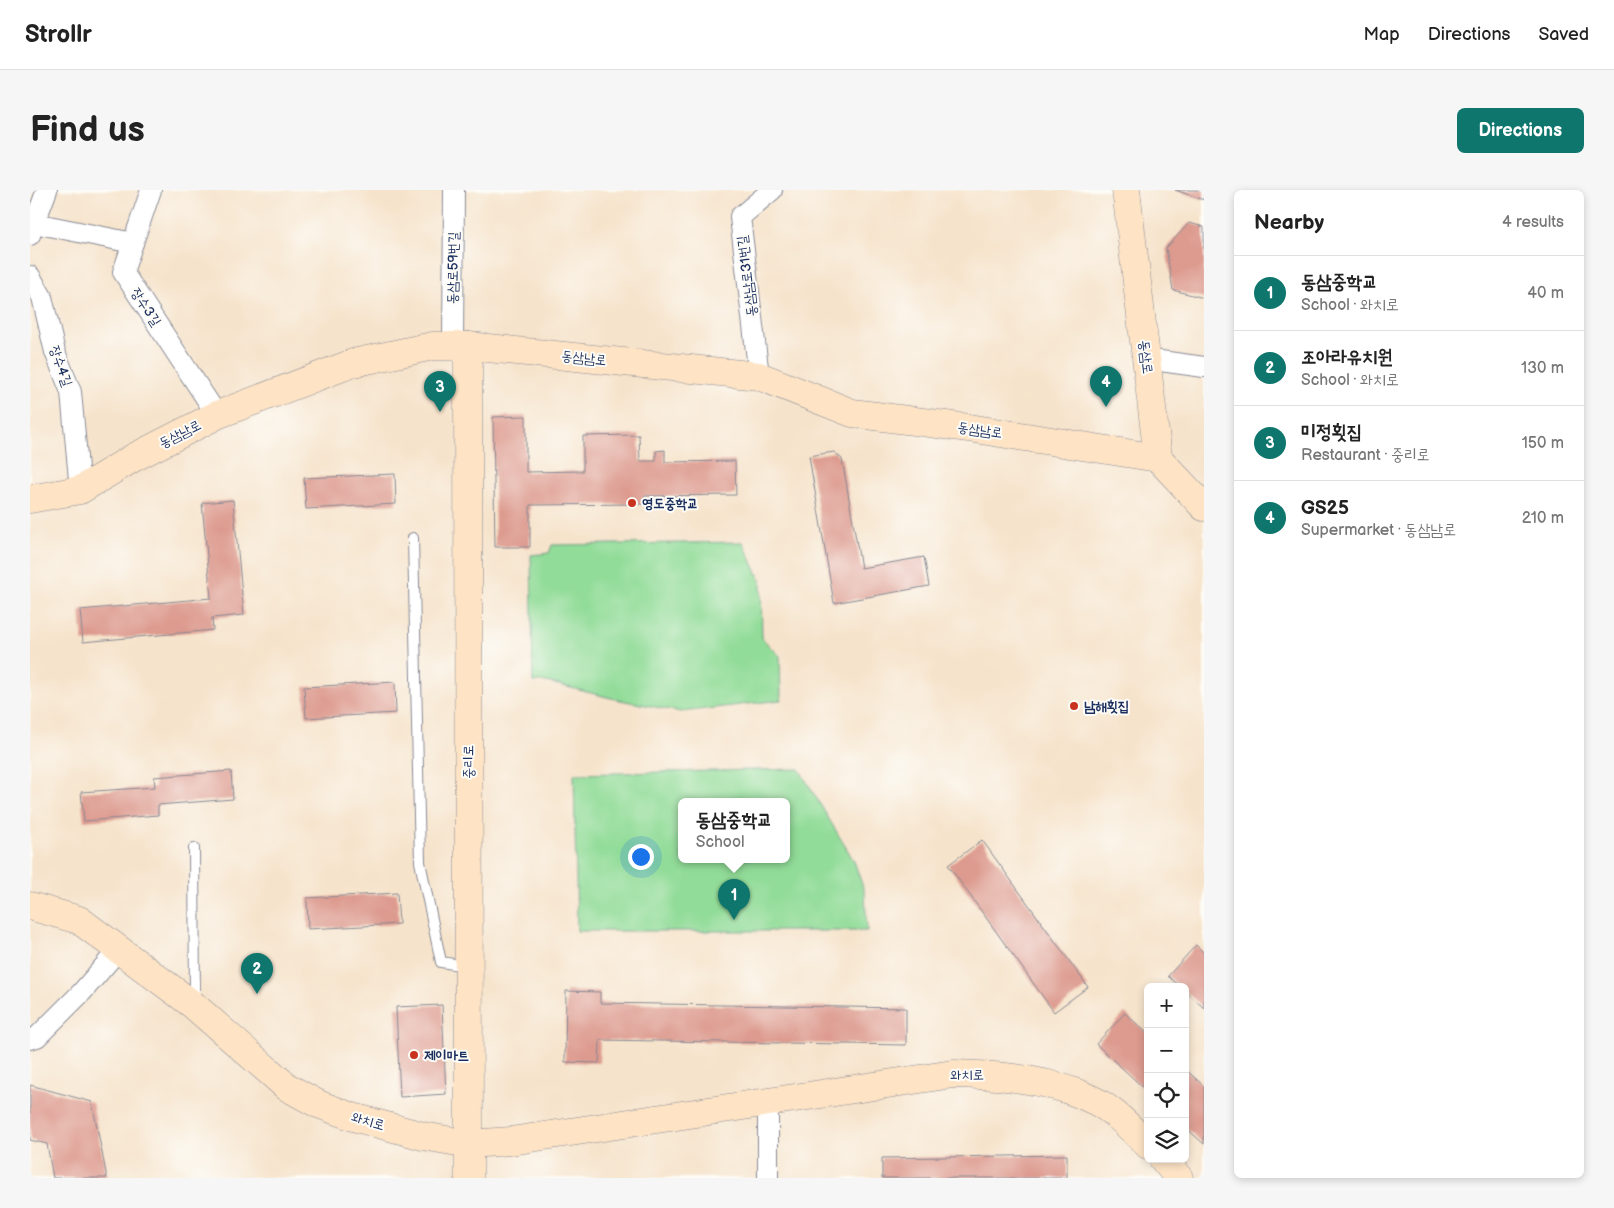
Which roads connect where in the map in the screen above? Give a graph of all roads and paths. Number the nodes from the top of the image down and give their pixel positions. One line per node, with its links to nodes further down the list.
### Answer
1 (47, 190): 6 (street)
2 (151, 190): 7 (street, 장수3길)
3 (454, 190): 9 (street, 동삼로59번길)
4 (772, 190): 12 (street, 동삼남로31번길)
5 (1126, 190): 10 (street, 동삼로)
6 (32, 229): 7 (street)
7 (133, 243): 13 (street, 장수3길)
8 (30, 276): 15 (street, 장수4길)
9 (460, 346): 12 (street, 동삼남로); 13 (street, 동삼남로); 22 (street, 중리로)
10 (1146, 359): 11 (street); 14 (street, 동삼로)
11 (1204, 367)
12 (759, 376): 14 (street, 동삼남로)
13 (217, 415): 15 (street, 동삼남로)
14 (1158, 458): 17 (street)
15 (80, 490): 16 (street, 동삼남로)
16 (30, 499)
17 (1204, 507)
18 (413, 538): 22 (lane)
19 (194, 848): 23 (lane)
20 (30, 906): 21 (street, 와치로)
21 (119, 949): 23 (street, 와치로); 24 (street)
22 (468, 966): 27 (street, 중리로)
23 (195, 1007): 27 (street, 와치로)
24 (30, 1039)
25 (768, 1102): 26 (street, 와치로); 27 (street, 와치로); 30 (street)
26 (1144, 1141)
27 (469, 1144): 29 (street, 중리로)
28 (1166, 1163): 31 (street)
29 (469, 1178)
30 (768, 1178)
31 (1179, 1178)

